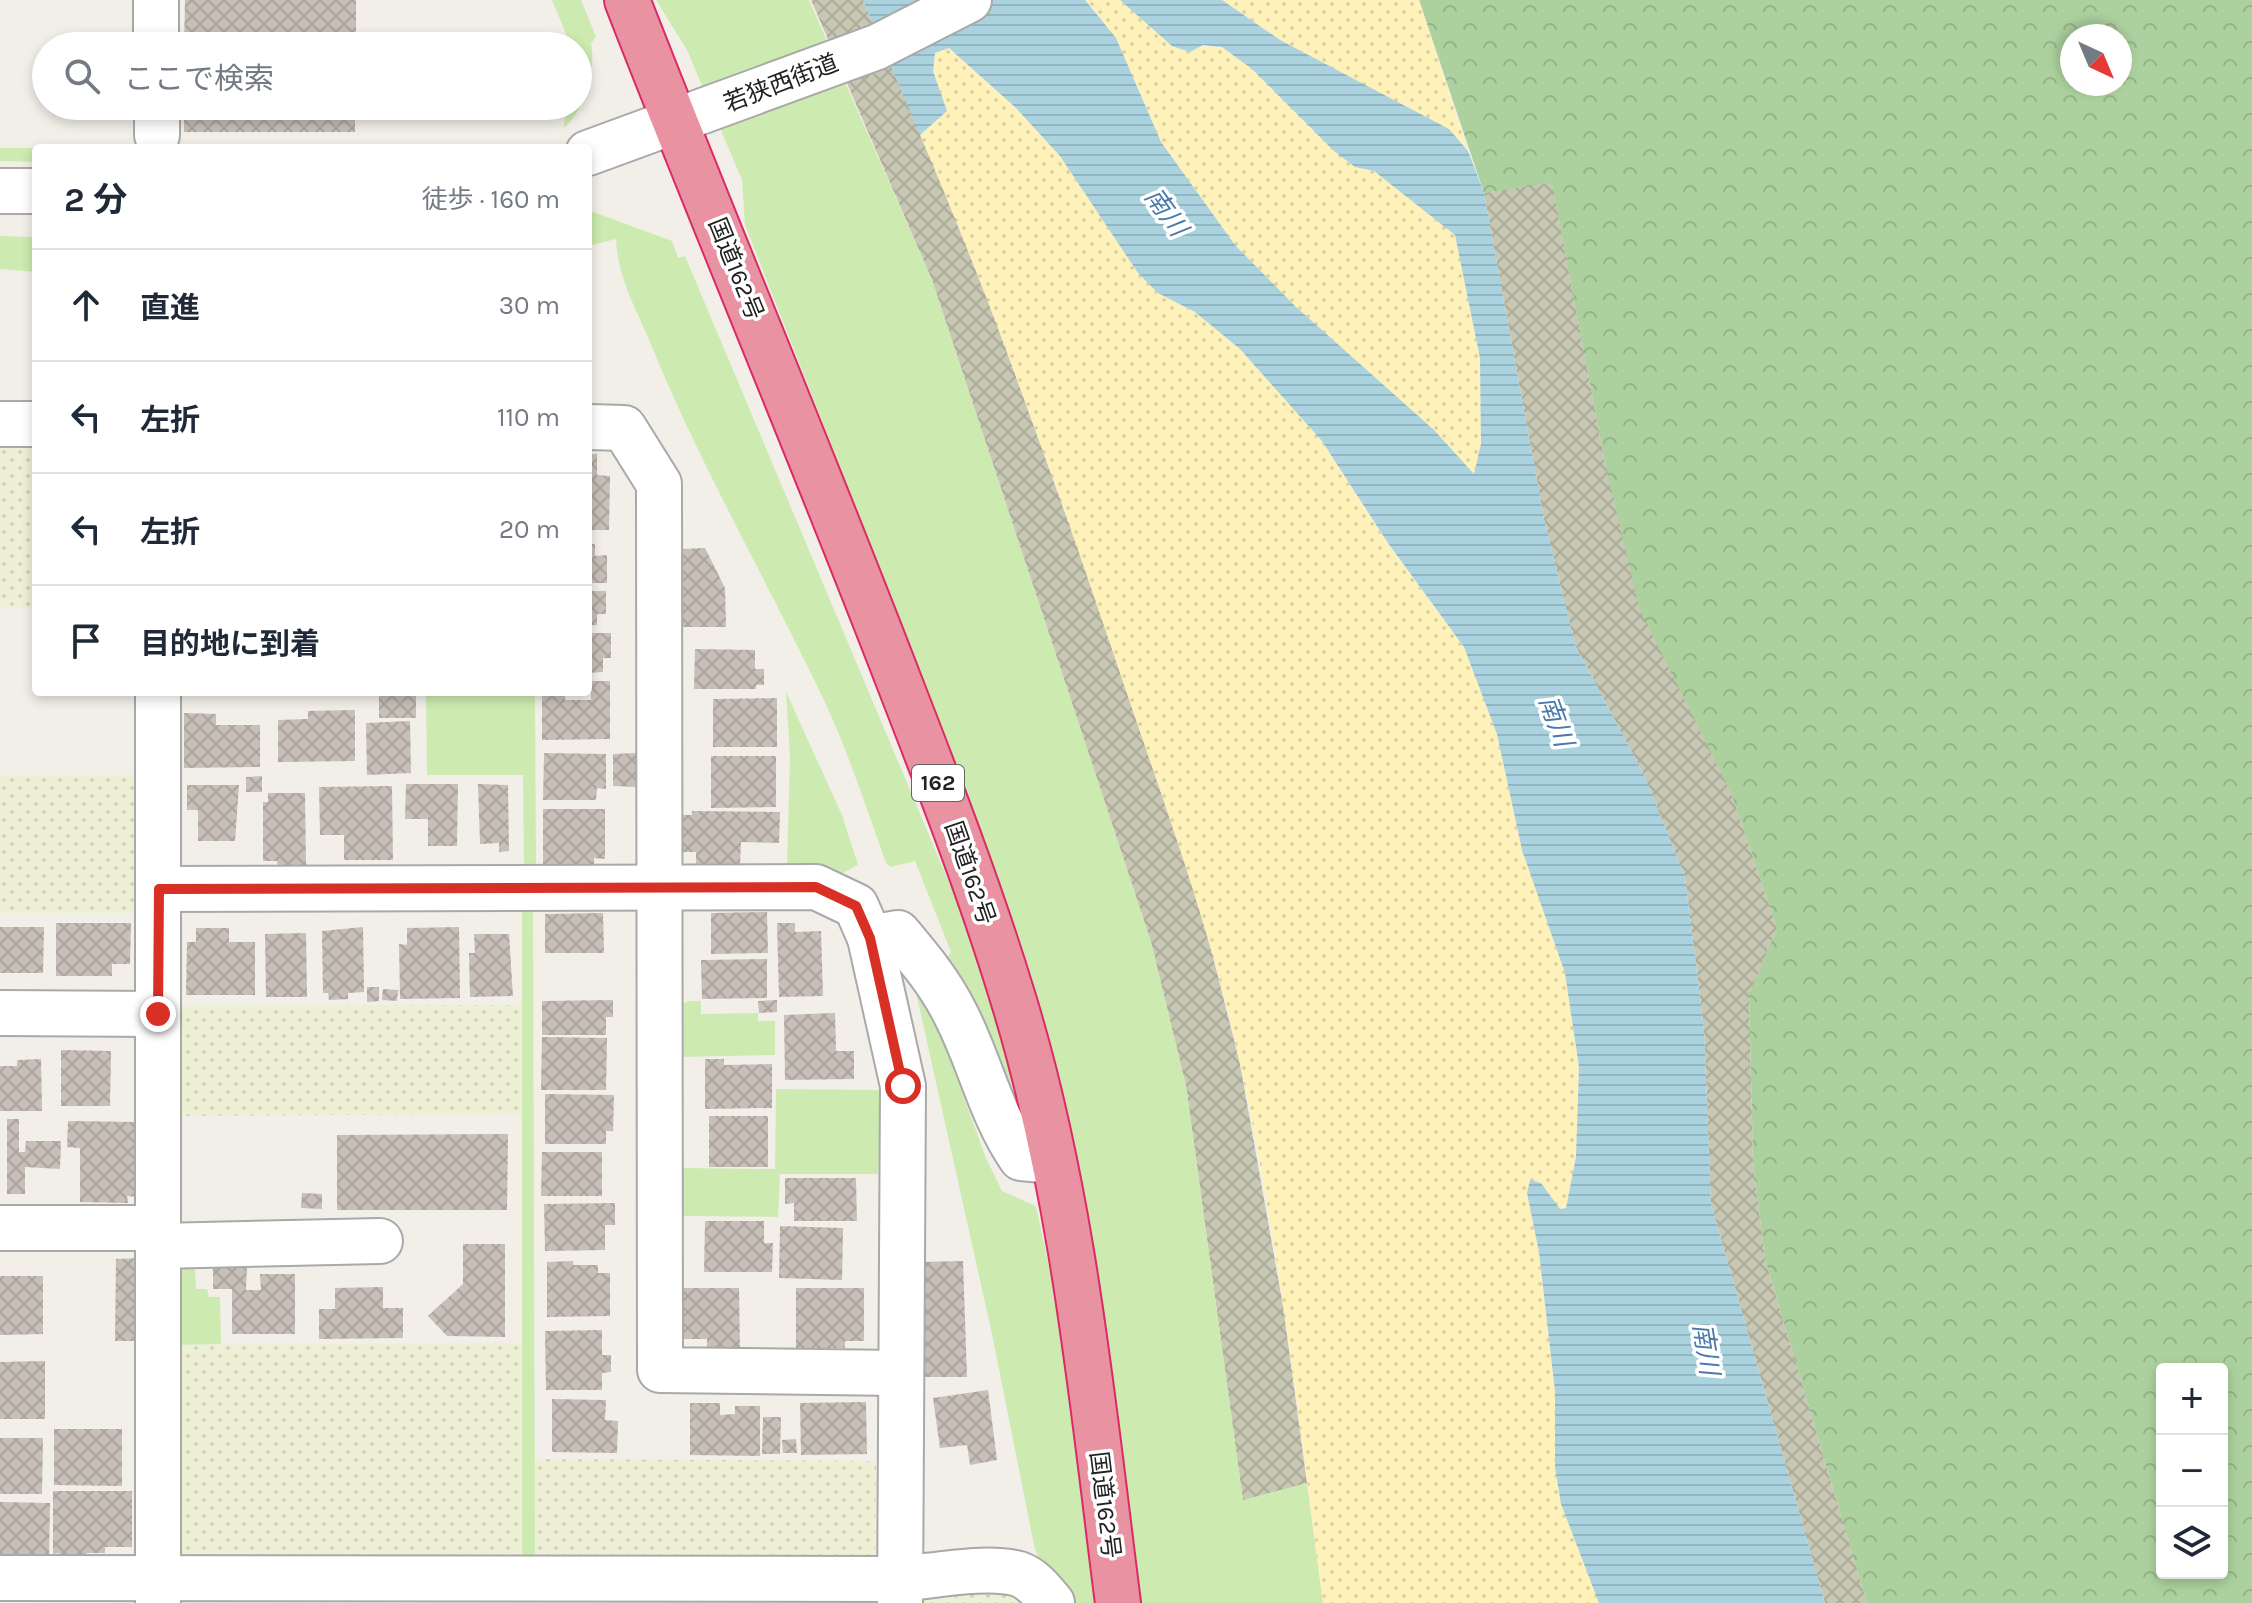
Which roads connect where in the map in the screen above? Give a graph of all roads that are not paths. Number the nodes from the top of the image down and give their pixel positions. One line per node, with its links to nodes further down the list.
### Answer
1 (156, 0): 4 (street)
2 (627, 0): 5 (highway, 国道162号 / 162)
3 (969, 0): 5 (street, 若狭西街道)
4 (156, 32)
5 (693, 117): 6 (street, 若狭西街道); 18 (highway, 国道162号 / 162)
6 (592, 152)
7 (0, 191): 8 (street)
8 (32, 191)
9 (0, 424): 10 (street)
10 (32, 424)
11 (592, 427): 13 (street)
12 (158, 696): 14 (street)
13 (660, 885): 14 (street); 15 (street); 22 (street)
14 (159, 889): 17 (street)
15 (870, 938): 18 (street); 22 (street)
16 (0, 1013): 17 (street)
17 (158, 1014): 20 (street)
18 (1053, 1161): 27 (highway, 国道162号 / 162)
19 (0, 1228): 20 (street)
20 (158, 1237): 21 (street); 24 (street)
21 (380, 1241)
22 (900, 1373): 25 (street)
23 (0, 1578): 24 (street)
24 (158, 1590): 25 (street)
25 (900, 1591): 26 (street)
26 (1052, 1603)
27 (1118, 1603)

